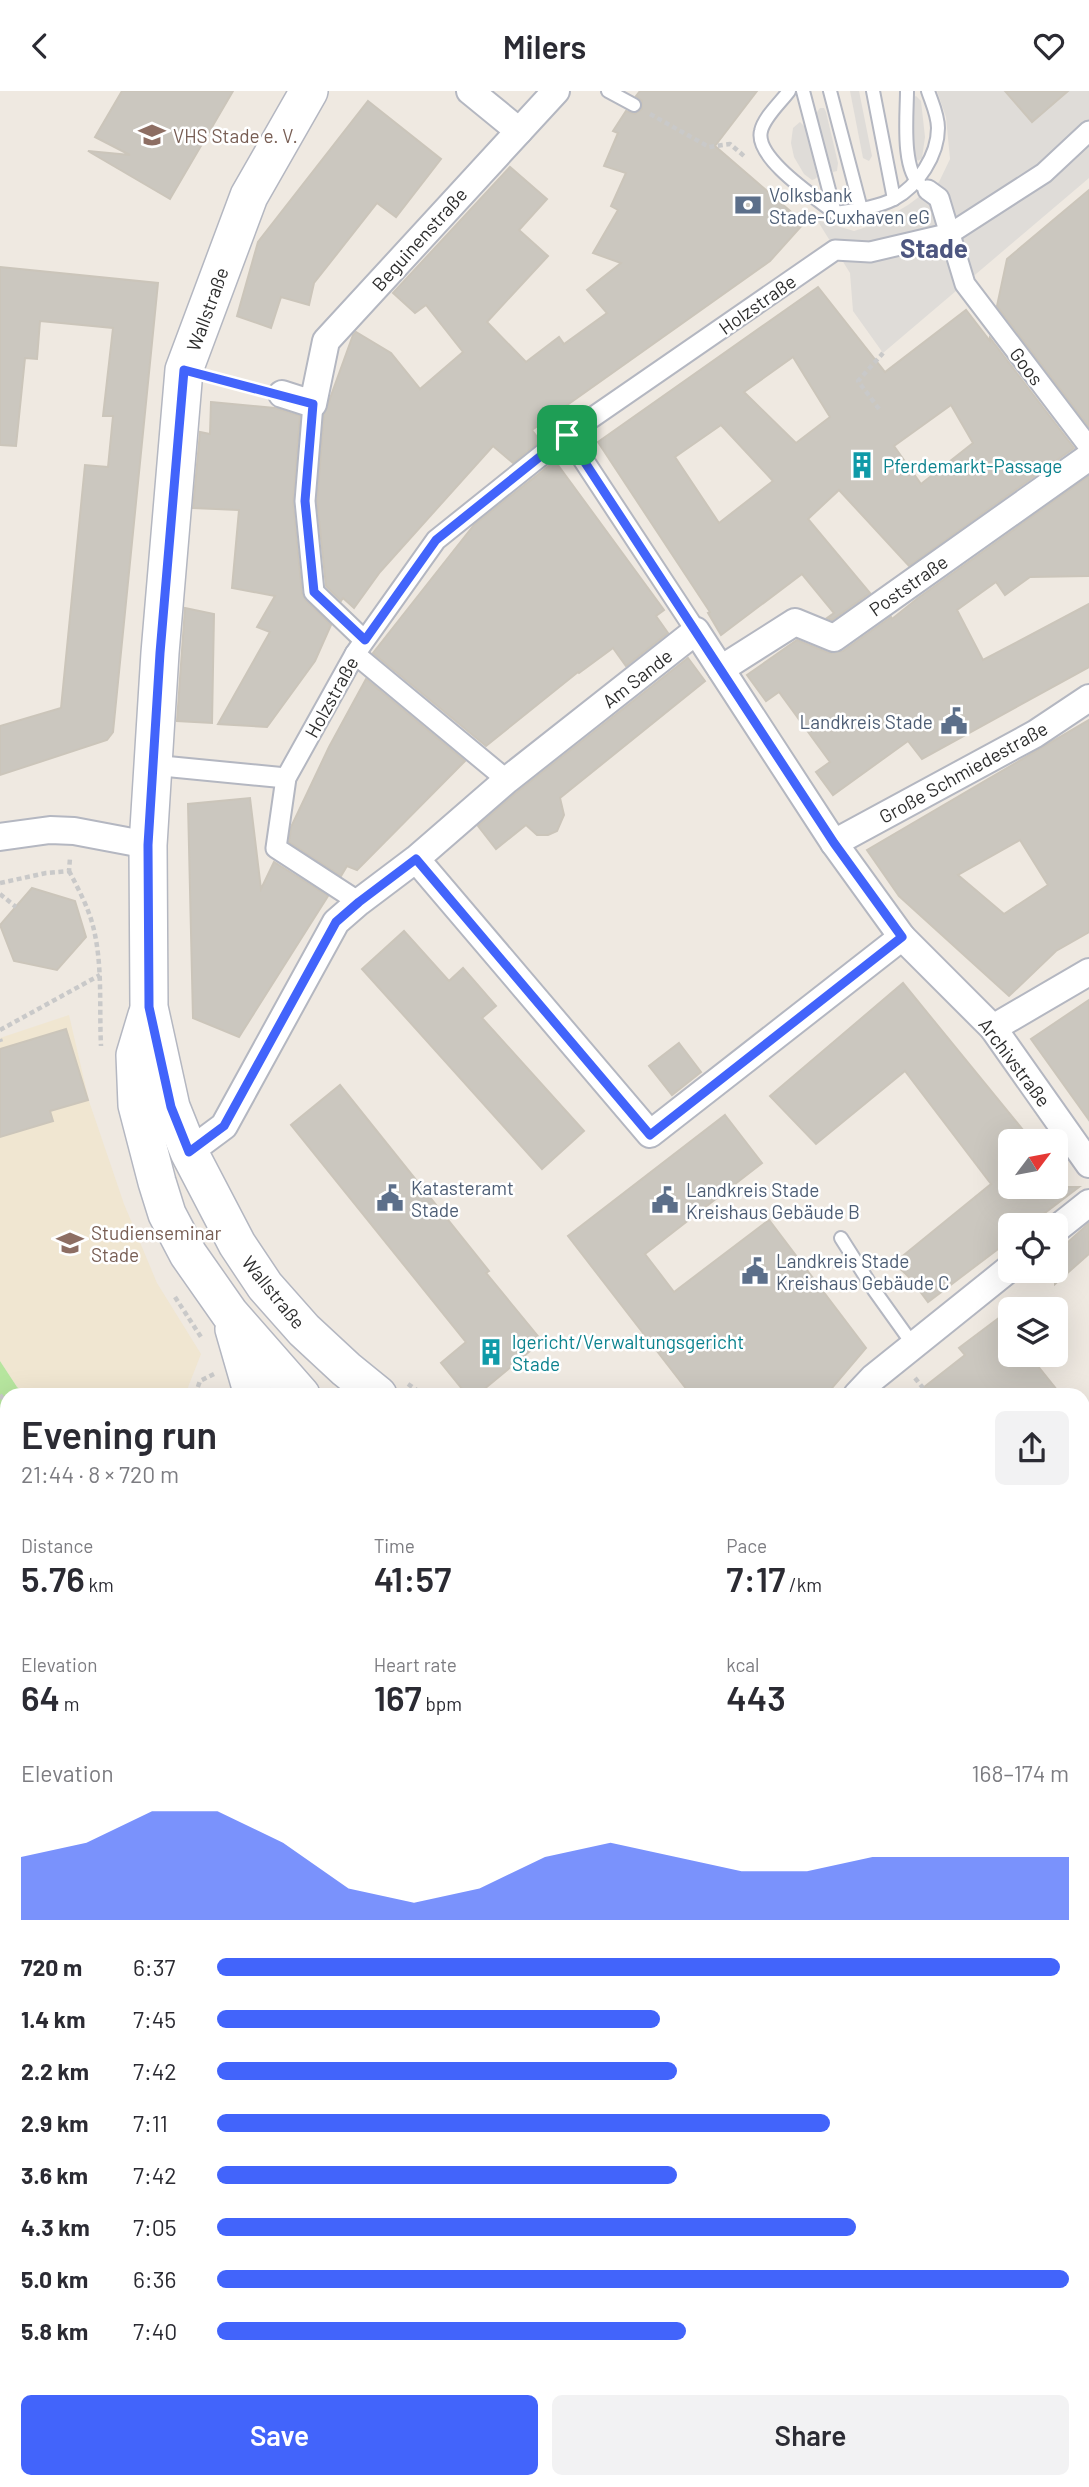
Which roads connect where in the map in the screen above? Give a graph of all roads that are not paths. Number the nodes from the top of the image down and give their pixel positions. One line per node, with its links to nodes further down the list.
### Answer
1 (309, 91): 28 (main road, Wallstraße)
2 (470, 91): 12 (street)
3 (556, 91): 12 (street, Beguinenstraße)
4 (608, 91): 11 (lane)
5 (789, 91): 17 (lane)
6 (803, 91): 17 (lane)
7 (830, 91): 16 (lane)
8 (873, 91): 15 (lane)
9 (907, 91): 14 (lane)
10 (928, 91): 14 (lane)
11 (634, 106)
12 (519, 131): 20 (street, Beguinenstraße)
13 (1089, 131): 18 (street)
14 (922, 186): 15 (lane); 18 (street)
15 (894, 198): 16 (lane)
16 (861, 209): 17 (lane)
17 (835, 213)
18 (951, 233): 21 (street, Holzstraße); 22 (street, Goos)
19 (282, 394): 20 (street)
20 (313, 404): 25 (street, Beguinenstraße)
21 (567, 435): 24 (street); 25 (street, Holzstraße)
22 (1089, 447)
23 (1089, 457): 26 (street, Poststraße)
24 (696, 631): 26 (street); 30 (street, Am Sande)
25 (360, 647): 29 (street, Holzstraße); 30 (street, Beguinenstraße)
26 (721, 669): 32 (street)
27 (1089, 698): 32 (street, Große Schmiedestraße)
28 (152, 765): 29 (street); 33 (main road, Wallstraße)
29 (286, 778): 35 (street, Holzstraße)
30 (507, 780): 34 (street, Am Sande)
31 (0, 837): 33 (street)
32 (834, 843): 36 (street)
33 (148, 845): 38 (main road, Wallstraße)
34 (416, 859): 35 (street, Am Sande); 36 (street)
35 (359, 902): 40 (street, Am Sande)
36 (902, 937): 39 (street, Archivstraße)
37 (1089, 972): 39 (street)
38 (149, 1007): 40 (main road, Wallstraße); 46 (main road, Wallstraße)
39 (993, 1028): 41 (street, Archivstraße)
40 (189, 1152): 50 (main road, Wallstraße)
41 (1089, 1164)
42 (1089, 1203): 43 (street)
43 (1068, 1220)
44 (841, 1238): 47 (lane)
45 (998, 1278): 47 (street)
46 (230, 1314): 48 (main road); 49 (main road, Wallstraße)
47 (914, 1346): 51 (street)
48 (251, 1388)
49 (295, 1388)
50 (366, 1388)
51 (864, 1388)

